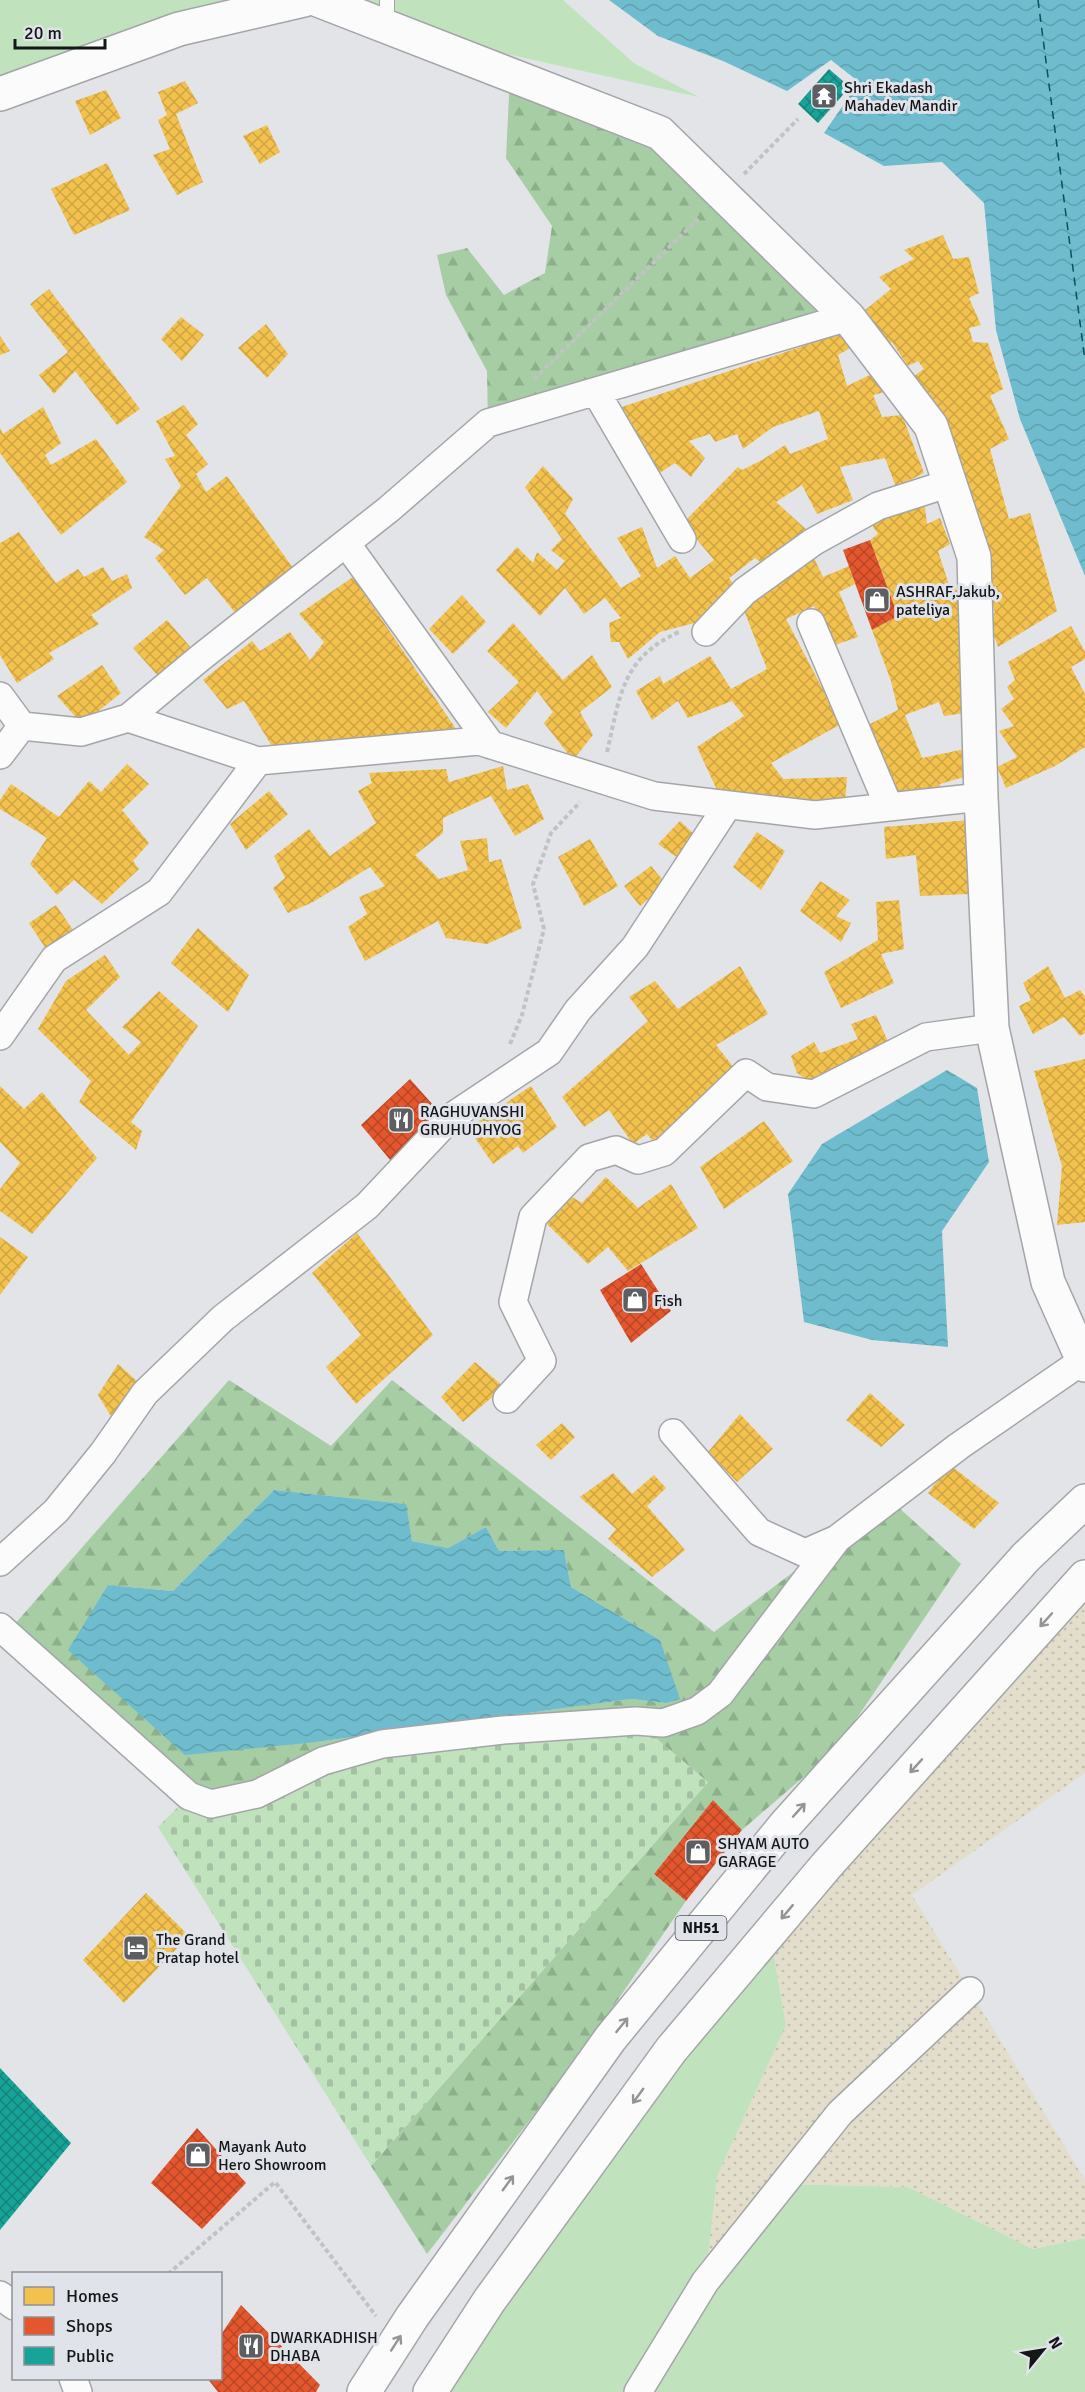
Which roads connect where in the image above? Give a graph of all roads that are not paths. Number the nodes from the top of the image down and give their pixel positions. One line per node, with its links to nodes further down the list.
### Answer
1 (304, 0): 4 (main road)
2 (318, 0): 3 (main road)
3 (387, 13): 5 (main road)
4 (0, 94)
5 (849, 317): 6 (street); 7 (main road)
6 (596, 392): 8 (street); 9 (street)
7 (950, 483): 11 (street); 18 (main road)
8 (682, 539)
9 (346, 543): 13 (street); 15 (street)
10 (811, 623): 20 (street)
11 (706, 632)
12 (0, 696): 14 (street)
13 (128, 718): 14 (street); 17 (street)
14 (22, 726): 16 (street)
15 (491, 745): 17 (street); 19 (street)
16 (0, 755)
17 (258, 761): 22 (street)
18 (981, 797): 20 (street); 21 (main road)
19 (728, 805): 20 (street); 28 (street)
20 (889, 807)
21 (992, 1028): 23 (main road); 24 (street)
22 (0, 1036)
23 (1084, 1361): 27 (street)
24 (507, 1400)
25 (674, 1432): 27 (street)
26 (1085, 1501): 34 (main road, NH51, one-way to 26)
27 (837, 1539): 30 (street)
28 (0, 1562)
29 (1085, 1577): 35 (main road, one-way to 35)
30 (0, 1627)
31 (970, 1991): 36 (street)
32 (0, 2295): 33 (street)
33 (12, 2304)
34 (364, 2392)
35 (430, 2392)
36 (638, 2392)

